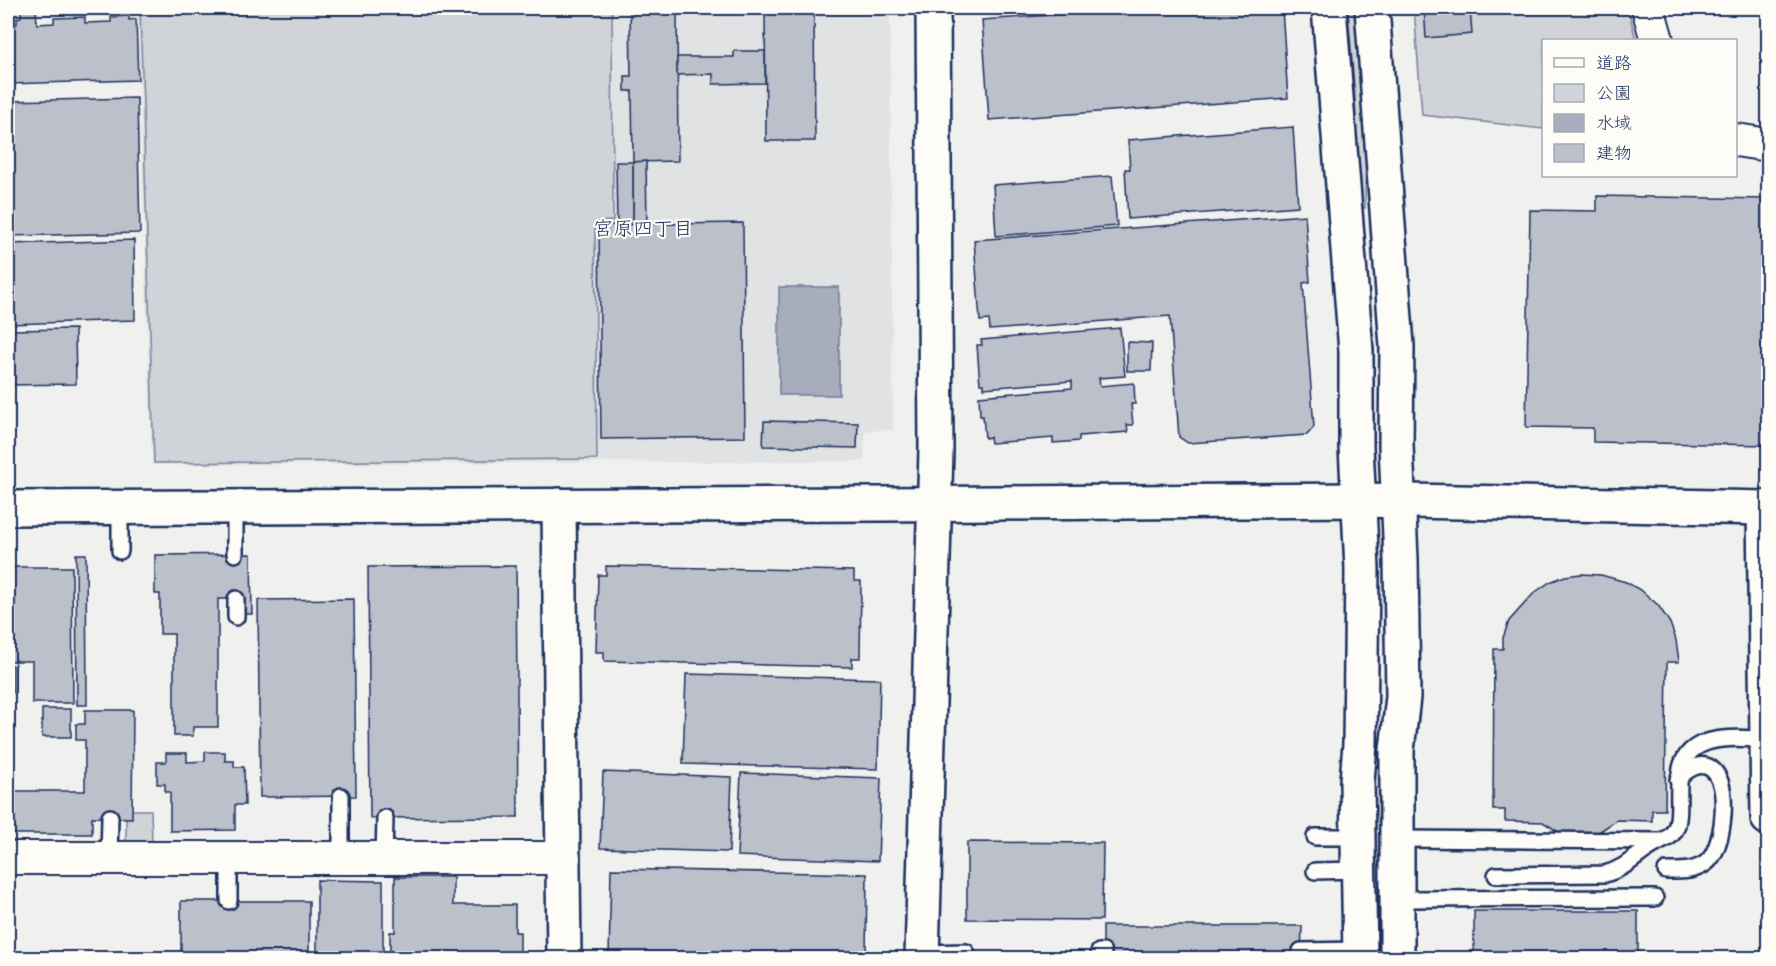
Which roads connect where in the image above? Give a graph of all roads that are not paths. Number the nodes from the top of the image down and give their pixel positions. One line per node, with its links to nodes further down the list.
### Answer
1 (933, 8): 10 (street)
2 (1329, 8): 8 (street)
3 (1372, 8): 9 (street)
4 (1648, 8): 5 (street)
5 (1657, 39)
6 (1737, 140): 7 (street)
7 (1768, 145)
8 (1359, 500): 9 (street); 10 (street); 27 (street)
9 (1399, 501): 15 (street); 28 (street)
10 (936, 503): 11 (street); 46 (street)
11 (559, 505): 13 (street); 35 (street)
12 (120, 507): 13 (street); 14 (street); 16 (lane)
13 (235, 507): 17 (lane)
14 (8, 508)
15 (1766, 508): 20 (street)
16 (120, 551)
17 (235, 554)
18 (236, 599): 19 (lane)
19 (236, 617)
20 (1767, 739): 21 (lane); 25 (street)
21 (1678, 780): 29 (lane); 38 (lane)
22 (341, 796): 33 (lane)
23 (110, 818): 31 (lane)
24 (385, 818): 34 (lane)
25 (1768, 818)
26 (1315, 837): 27 (lane)
27 (1358, 837): 36 (street)
28 (1397, 839): 29 (lane); 41 (street)
29 (1661, 841): 39 (lane)
30 (8, 858): 31 (street)
31 (110, 858): 32 (street)
32 (229, 858): 33 (street); 42 (lane)
33 (341, 858): 34 (street)
34 (384, 858): 35 (street)
35 (564, 858): 47 (street)
36 (1359, 870): 37 (lane); 45 (street)
37 (1315, 871)
38 (1666, 871)
39 (1496, 875)
40 (1655, 898): 41 (lane)
41 (1397, 899): 48 (street)
42 (229, 901)
43 (1301, 951): 45 (lane)
44 (966, 952): 46 (lane)
45 (1360, 954)
46 (922, 956)
47 (564, 958)
48 (1397, 958)

